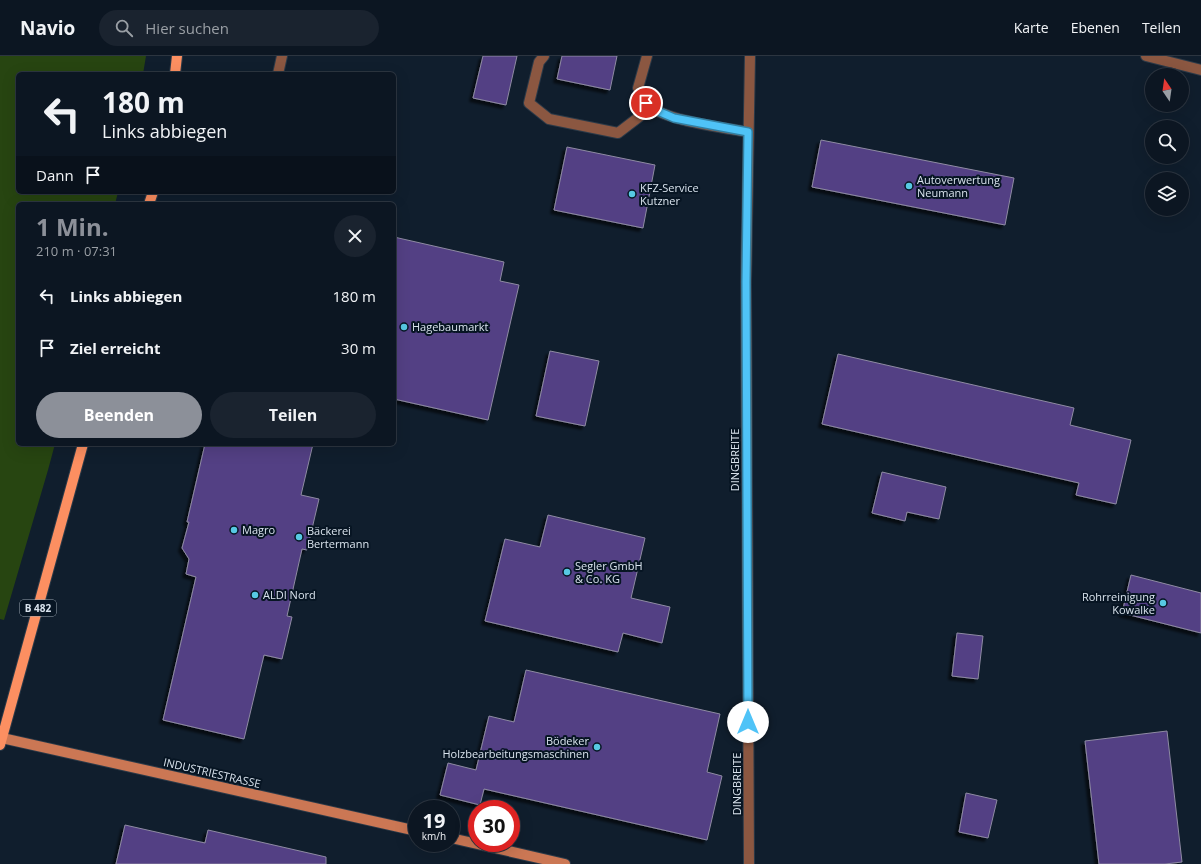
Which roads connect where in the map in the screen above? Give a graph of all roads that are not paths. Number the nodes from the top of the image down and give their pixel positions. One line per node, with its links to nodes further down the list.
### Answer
1 (177, 56): 8 (main road)
2 (282, 56): 9 (street)
3 (544, 56): 10 (street)
4 (647, 56): 10 (street)
5 (750, 56): 11 (street, DINGBREITE)
6 (1146, 56): 7 (street)
7 (1201, 70)
8 (174, 72)
9 (278, 72)
10 (652, 107): 11 (street)
11 (748, 132): 17 (street, DINGBREITE)
12 (82, 446): 13 (main road, B 482)
13 (1, 742): 14 (street, INDUSTRIESTRASSE)
14 (408, 829)
15 (460, 840): 16 (street)
16 (565, 864)
17 (749, 864)

